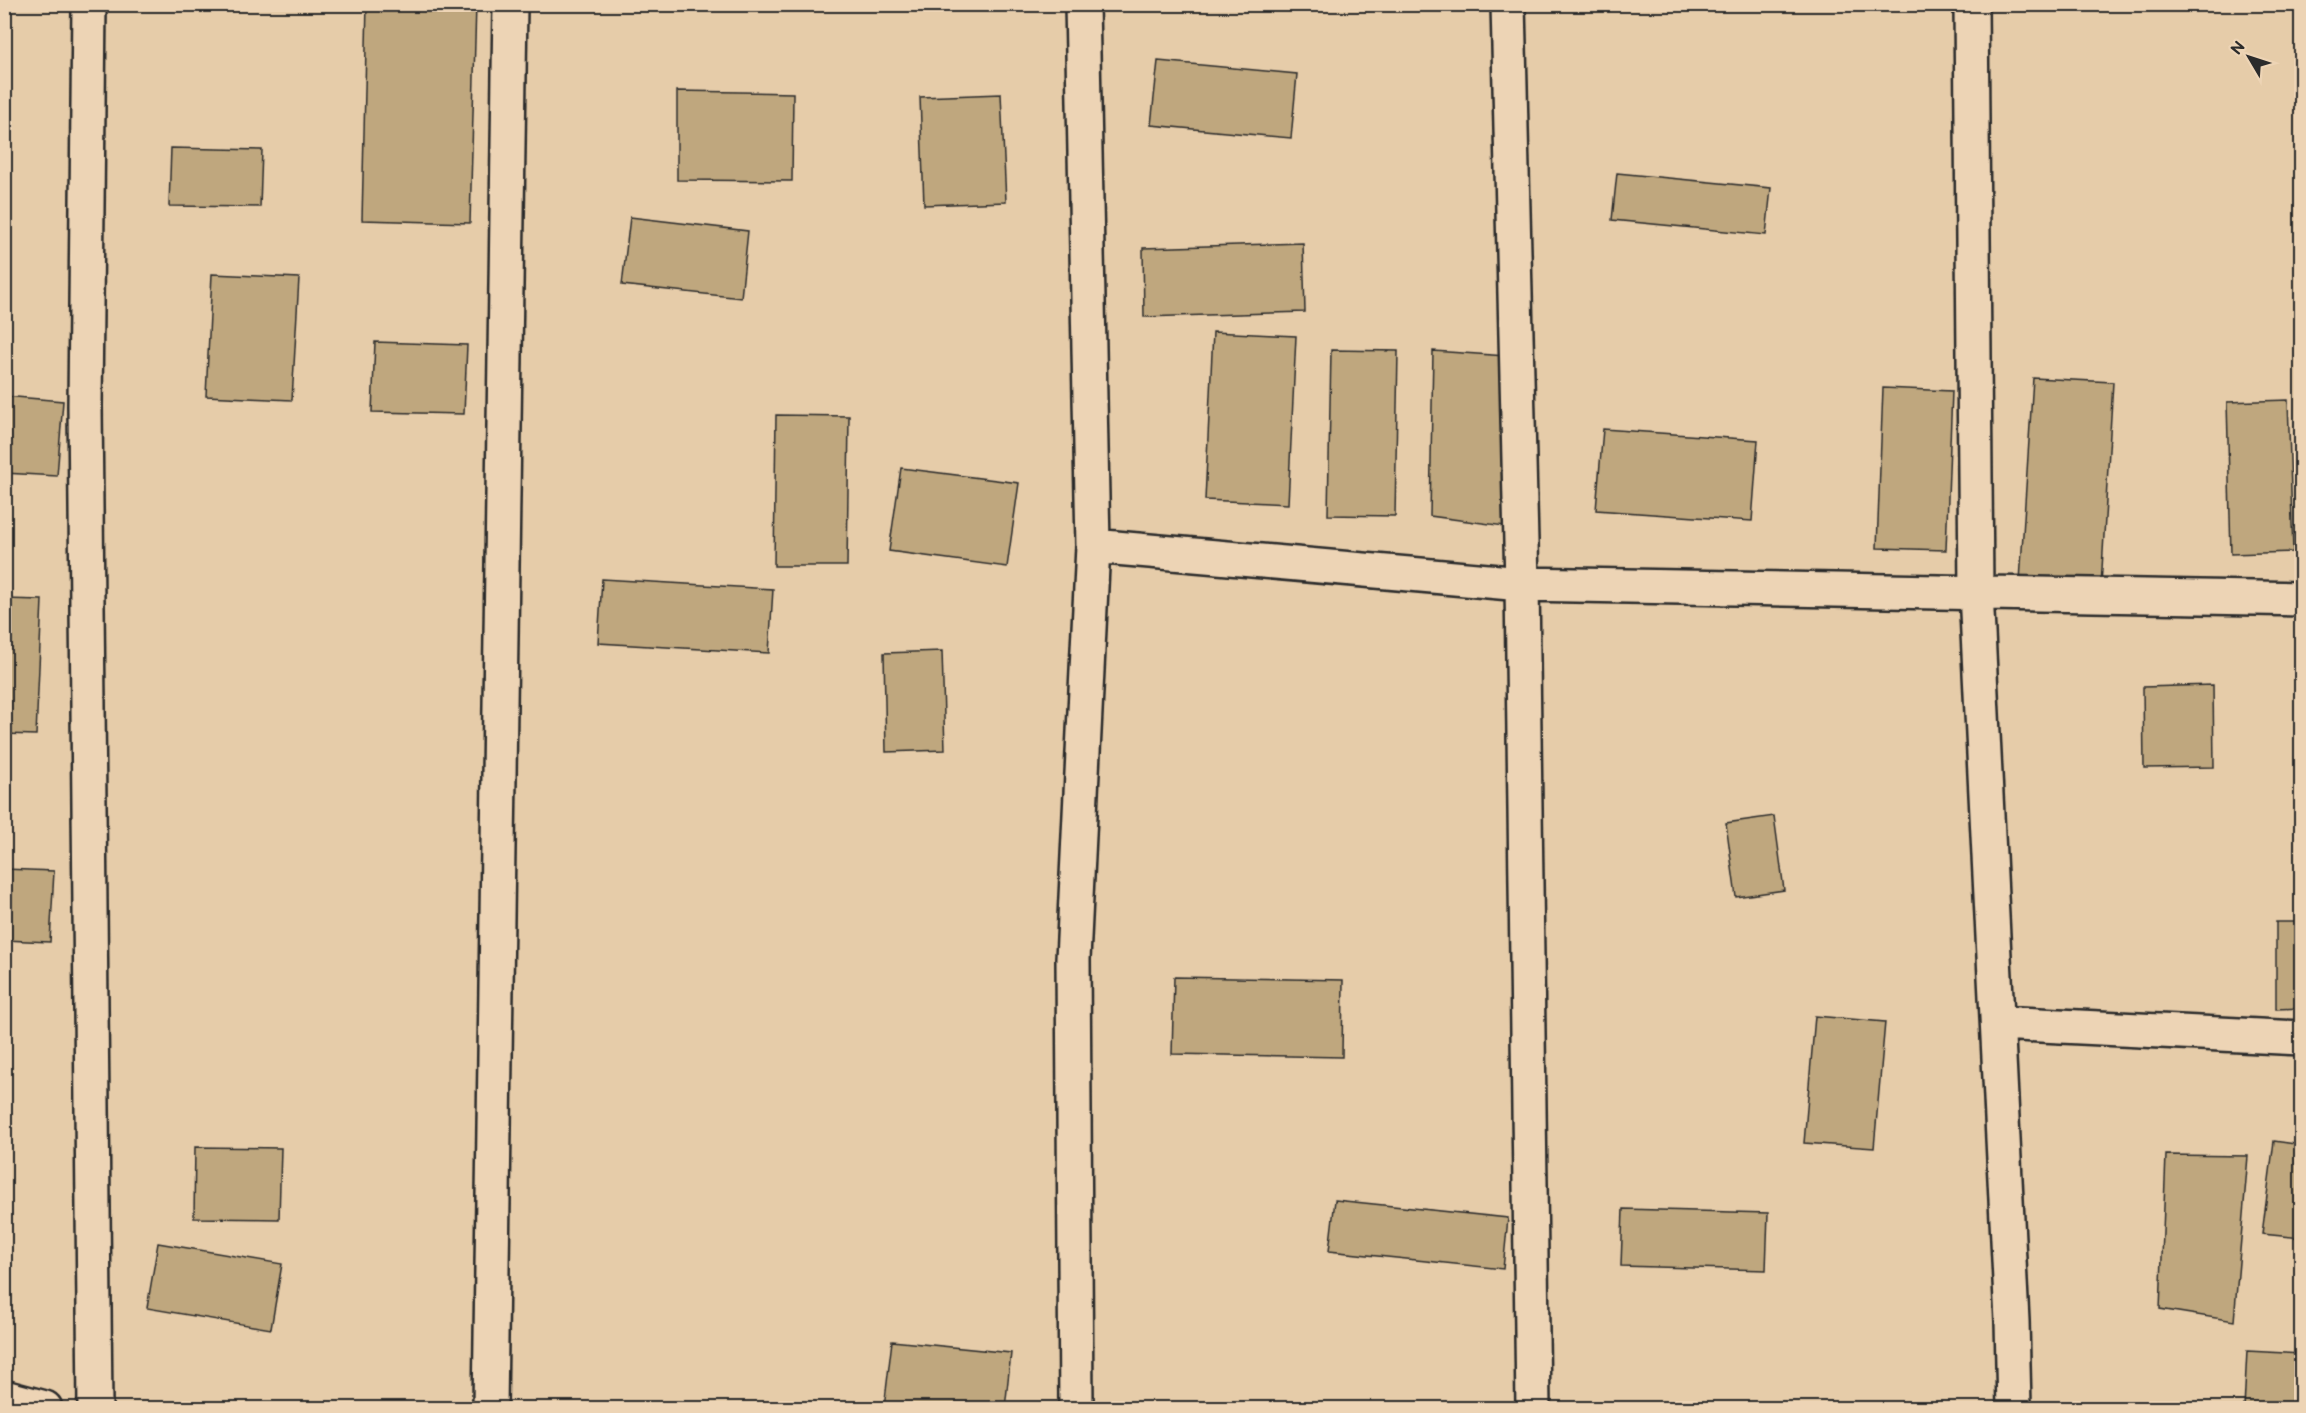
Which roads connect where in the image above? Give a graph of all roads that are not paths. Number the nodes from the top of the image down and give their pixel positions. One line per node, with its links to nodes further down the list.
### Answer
1 (89, 4): 14 (street)
2 (510, 4): 15 (street)
3 (1082, 4): 6 (street)
4 (1508, 4): 7 (street)
5 (1971, 4): 8 (street)
6 (1094, 546): 7 (street); 16 (street)
7 (1522, 584): 8 (street); 17 (street)
8 (1976, 592): 9 (street); 10 (street)
9 (2301, 599)
10 (1998, 1023): 11 (street); 18 (street)
11 (2301, 1038)
12 (4, 1397): 13 (street)
13 (45, 1408)
14 (95, 1408)
15 (490, 1408)
16 (1076, 1408)
17 (1533, 1408)
18 (2014, 1408)

